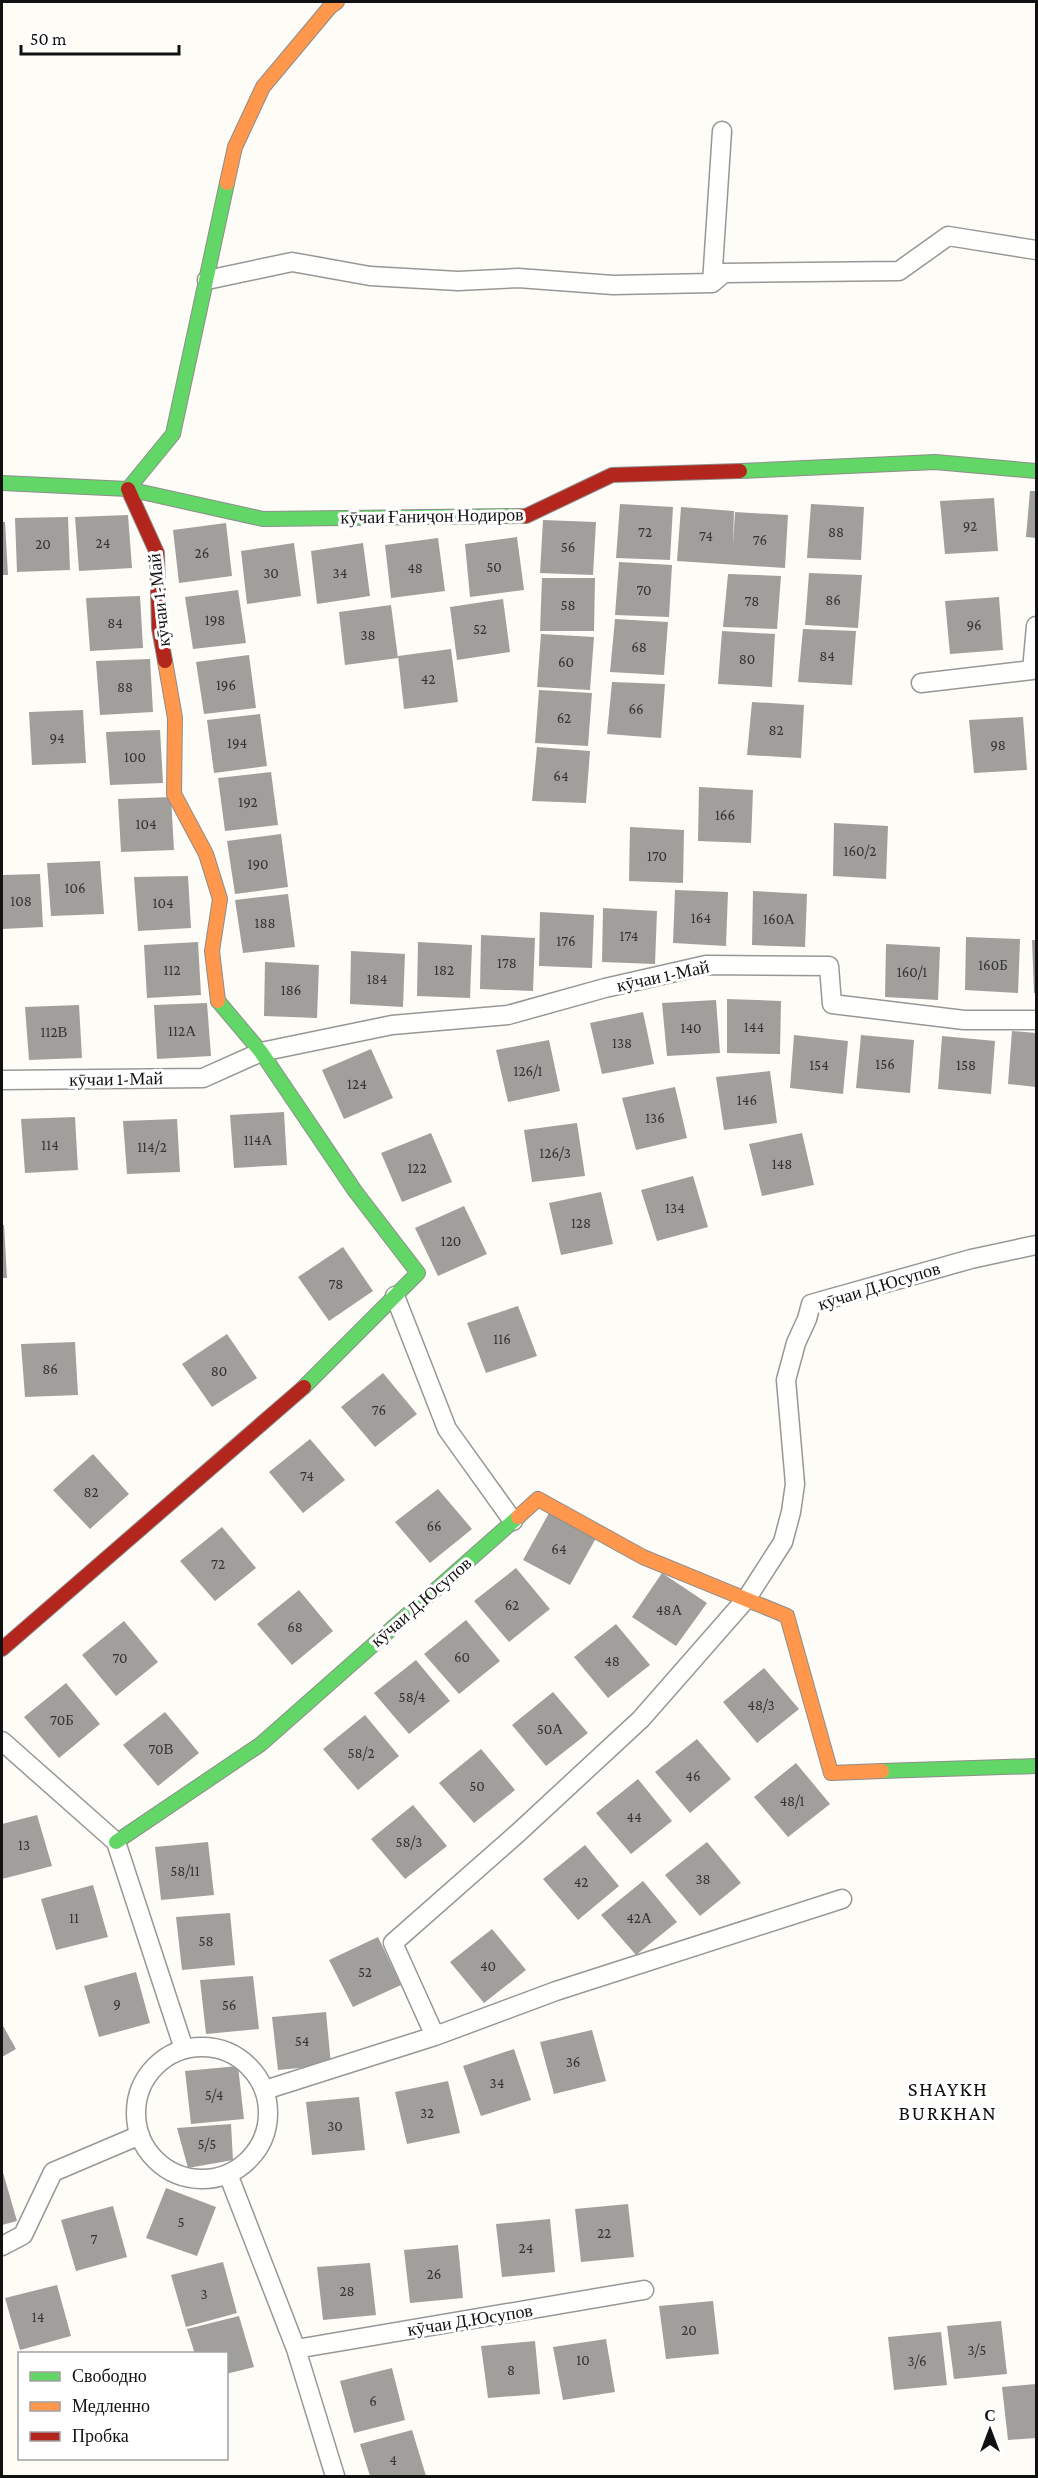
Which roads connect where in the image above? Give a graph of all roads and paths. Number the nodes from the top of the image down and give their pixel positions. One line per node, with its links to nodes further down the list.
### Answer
1 (337, 2): 4 (street)
2 (722, 131): 5 (street)
3 (1036, 250): 5 (street)
4 (207, 280): 5 (street); 8 (street)
5 (712, 283)
6 (1036, 471): 8 (street, кӯчаи Ғаниҷон Нодиров)
7 (2, 483): 8 (street, кӯчаи Ғаниҷон Нодиров)
8 (128, 489): 12 (street, кӯчаи 1-Май)
9 (1036, 626): 10 (street)
10 (921, 683)
11 (1036, 1020): 12 (street, кӯчаи 1-Май)
12 (261, 1052): 13 (street, кӯчаи 1-Май); 15 (street, кӯчаи 1-Май)
13 (2, 1080)
14 (1036, 1245): 17 (street, кӯчаи Д.Юсупов)
15 (395, 1296): 16 (street); 18 (street)
16 (513, 1521): 17 (street, кӯчаи Д.Юсупов); 21 (street, кӯчаи Д.Юсупов)
17 (747, 1598): 20 (street); 23 (street, кӯчаи Д.Юсупов)
18 (2, 1649)
19 (2, 1741): 21 (street)
20 (1036, 1766)
21 (116, 1842): 24 (street)
22 (842, 1899): 23 (street)
23 (435, 2036): 25 (street)
24 (184, 2049): 25 (street); 26 (street)
25 (265, 2090): 27 (street)
26 (140, 2135): 27 (street); 28 (street)
27 (228, 2174): 30 (street)
28 (2, 2246)
29 (644, 2290): 30 (street, кӯчаи Д.Юсупов)
30 (296, 2349): 31 (street)
31 (335, 2476)

